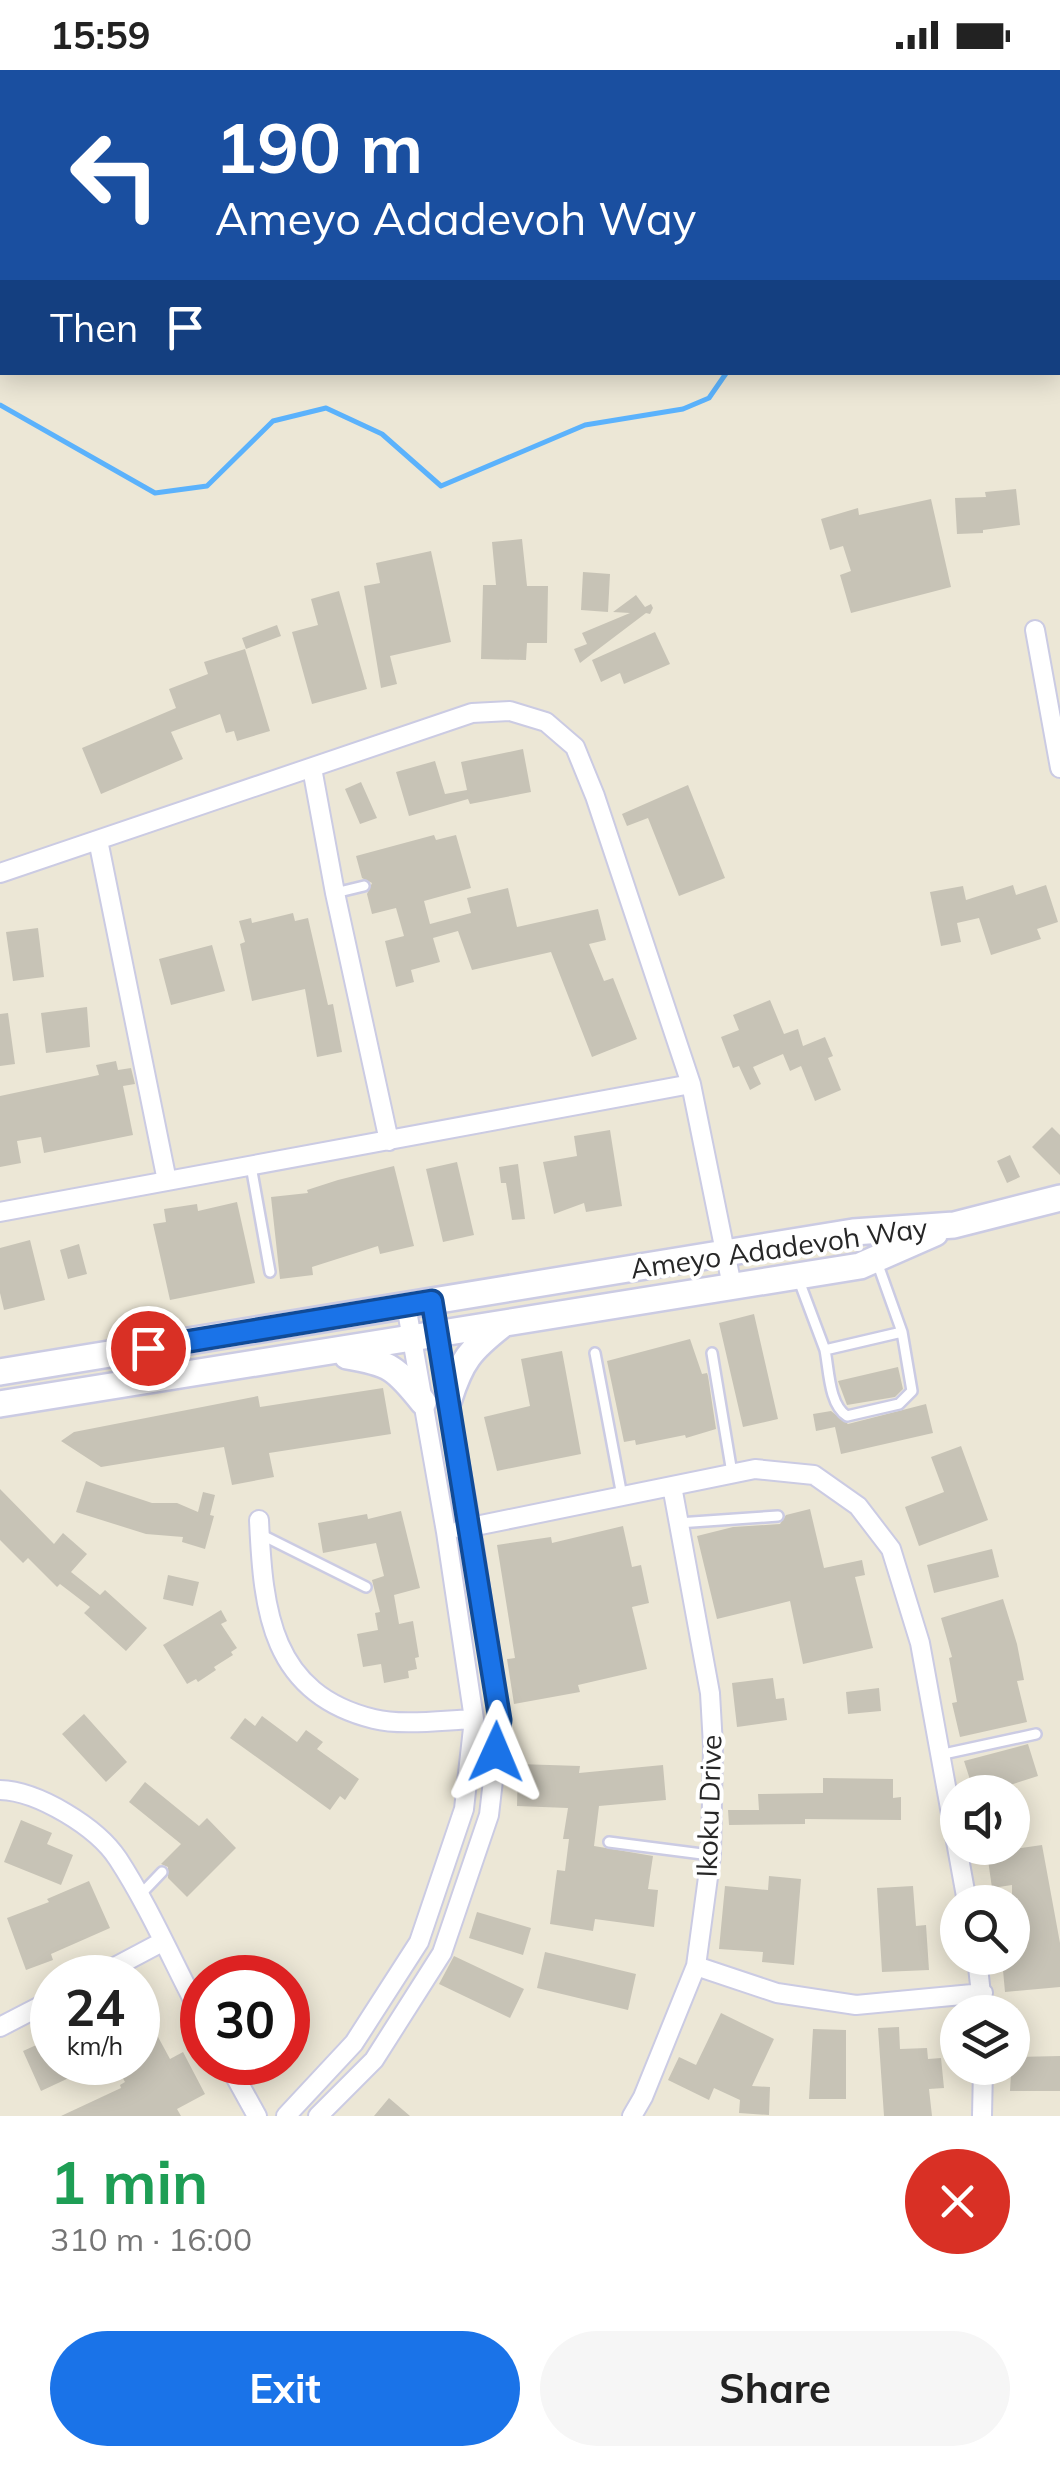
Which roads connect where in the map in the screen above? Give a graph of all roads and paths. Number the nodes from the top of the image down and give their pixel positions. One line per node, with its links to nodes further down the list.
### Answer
1 (1035, 630): 3 (street)
2 (312, 768): 4 (street); 7 (street); 8 (street)
3 (1060, 768)
4 (98, 840): 5 (street); 11 (street)
5 (0, 874)
6 (364, 886): 7 (lane)
7 (334, 894): 9 (street)
8 (691, 1084): 9 (street); 15 (street)
9 (389, 1141): 10 (street)
10 (251, 1166): 11 (street); 17 (lane)
11 (167, 1182): 13 (street)
12 (1060, 1198): 14 (street)
13 (0, 1212)
14 (954, 1224): 15 (street, Ameyo Adadevoh Way); 16 (street, Ameyo Adadevoh Way)
15 (724, 1253): 19 (street); 20 (street, Ameyo Adadevoh Way)
16 (876, 1260): 18 (street, Ameyo Adadevoh Way); 22 (lane)
17 (270, 1272)
18 (798, 1276): 19 (street, Ameyo Adadevoh Way); 24 (lane)
19 (732, 1286): 21 (street, Ameyo Adadevoh Way)
20 (419, 1303): 23 (street); 28 (street, Ameyo Adadevoh Way)
21 (505, 1323): 23 (street, Ameyo Adadevoh Way); 29 (street)
22 (902, 1332): 24 (lane); 24 (lane)
23 (424, 1336): 25 (street, Ameyo Adadevoh Way); 29 (street); 29 (street)
24 (825, 1350)
25 (322, 1352): 29 (street); 30 (street, Ameyo Adadevoh Way)
26 (595, 1353): 33 (lane)
27 (712, 1354): 31 (lane)
28 (0, 1372)
29 (436, 1401): 37 (street); 38 (street)
30 (0, 1404)
31 (732, 1473): 32 (street); 42 (street)
32 (672, 1486): 33 (street); 35 (street, Ikoku Drive)
33 (622, 1496): 37 (street)
34 (778, 1516): 35 (lane)
35 (678, 1522): 45 (street, Ikoku Drive)
36 (260, 1527): 39 (lane); 40 (street)
37 (471, 1527): 38 (street); 60 (street)
38 (446, 1532): 40 (street)
39 (366, 1587)
40 (474, 1720): 59 (street)
41 (1036, 1734): 42 (lane)
42 (940, 1755): 47 (street)
43 (0, 1790): 48 (street)
44 (609, 1842): 45 (lane)
45 (711, 1855): 51 (street, Ikoku Drive)
46 (162, 1872): 48 (lane)
47 (964, 1885)
48 (138, 1897): 49 (street)
49 (162, 1942): 50 (street); 52 (street)
50 (137, 1955)
51 (696, 1966): 53 (street); 61 (street, Ikoku Drive)
52 (180, 1976)
53 (940, 2004)
54 (30, 2011): 55 (street)
55 (0, 2027)
56 (240, 2085): 58 (street)
57 (983, 2085): 62 (street)
58 (256, 2116)
59 (286, 2116)
60 (318, 2116)
61 (632, 2116)
62 (982, 2116)

